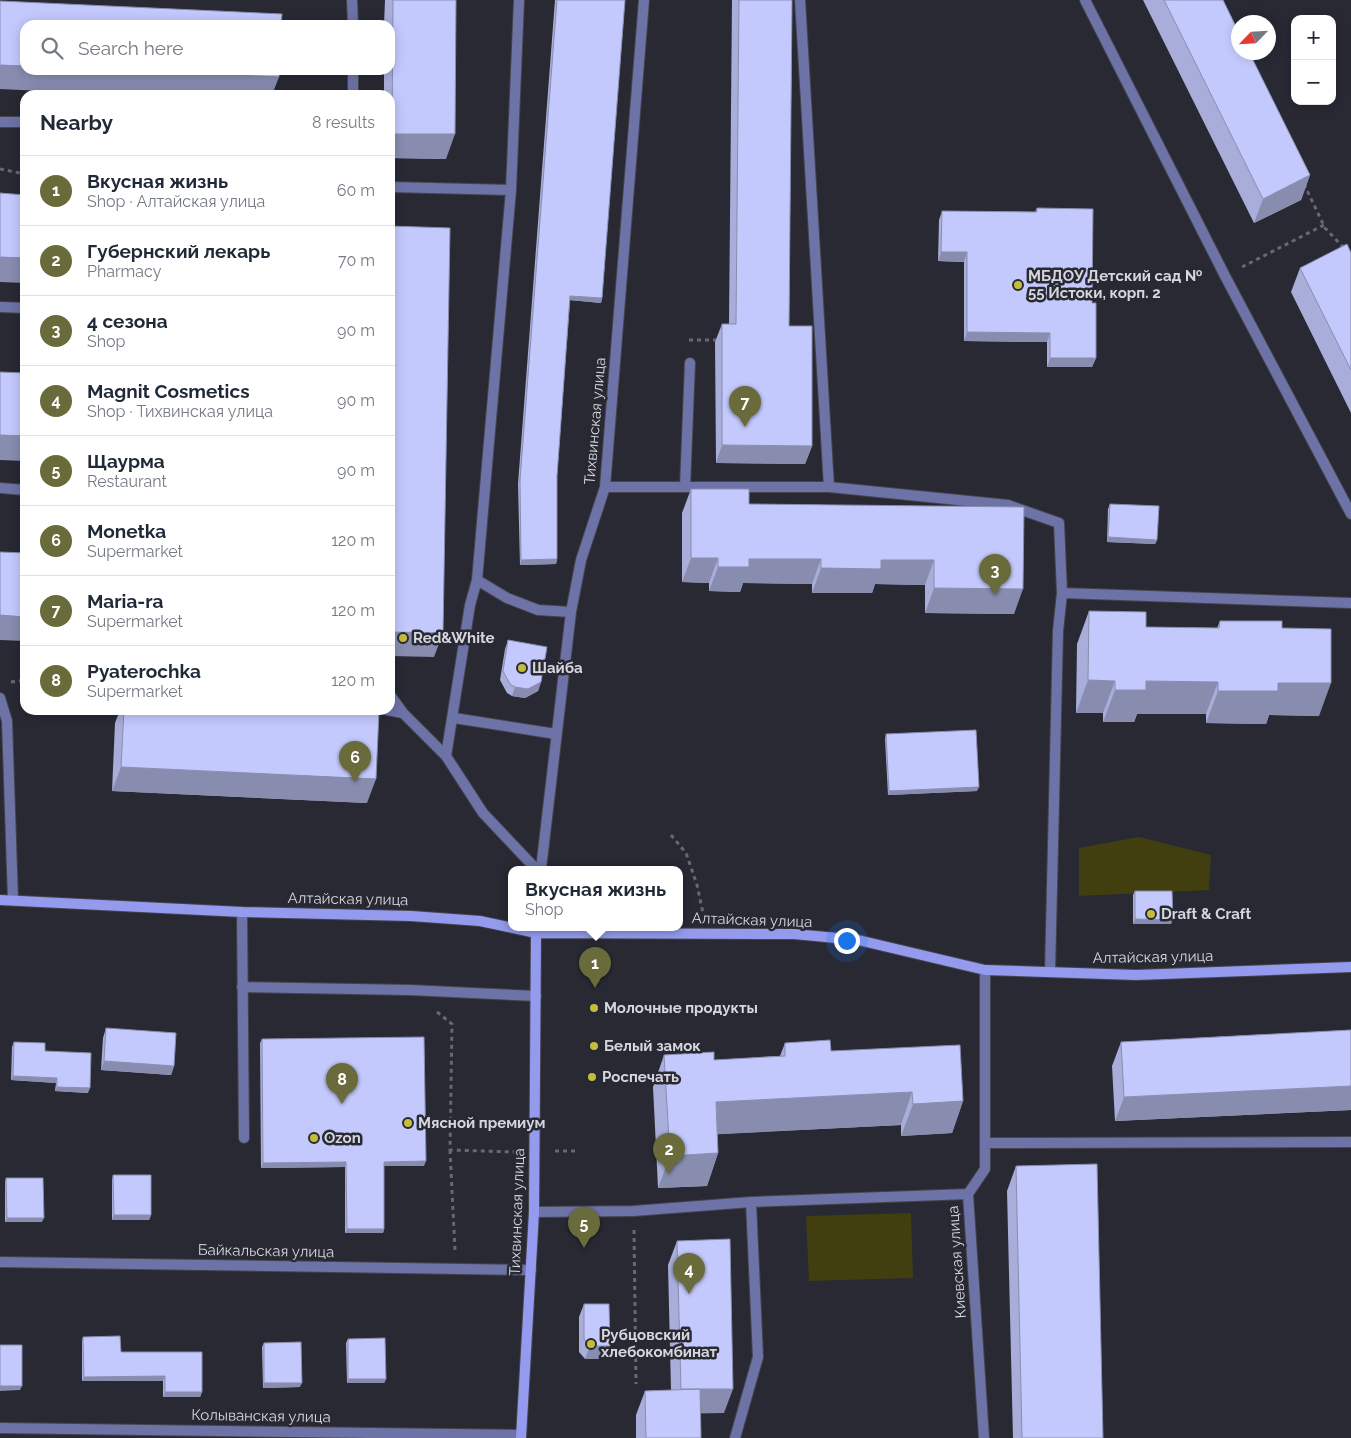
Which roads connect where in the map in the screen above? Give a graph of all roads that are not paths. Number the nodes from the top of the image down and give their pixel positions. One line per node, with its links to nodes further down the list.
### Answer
1 (352, 0): 6 (street)
2 (519, 0): 12 (street)
3 (644, 0): 16 (street, Тихвинская улица)
4 (800, 0): 18 (street)
5 (1085, 0): 21 (street)
6 (353, 20)
7 (353, 75): 8 (street)
8 (353, 90)
9 (0, 122): 10 (street)
10 (20, 122)
11 (395, 187): 12 (street)
12 (511, 190): 22 (street)
13 (0, 307): 14 (street)
14 (20, 308)
15 (690, 363): 17 (street)
16 (605, 487): 17 (street); 25 (street, Тихвинская улица)
17 (686, 487): 18 (street)
18 (829, 487): 23 (street)
19 (0, 488): 20 (street)
20 (20, 490)
21 (1351, 514)
22 (477, 580): 25 (street); 30 (street)
23 (1062, 593): 24 (street); 43 (street)
24 (1351, 603)
25 (571, 612): 31 (street, Тихвинская улица)
26 (0, 698): 36 (street)
27 (395, 702): 29 (street)
28 (395, 712): 29 (street)
29 (403, 713): 32 (street)
30 (454, 718): 31 (street); 32 (street)
31 (556, 734): 34 (street, Тихвинская улица)
32 (446, 756): 33 (street)
33 (533, 866)
34 (541, 866)
35 (0, 900): 36 (main road, Алтайская улица)
36 (13, 900): 37 (main road, Алтайская улица)
37 (242, 912): 38 (main road, Алтайская улица); 44 (street)
38 (508, 926)
39 (536, 931): 45 (main road, Тихвинская улица)
40 (593, 931): 42 (main road, Алтайская улица)
41 (1351, 967): 43 (main road, Алтайская улица)
42 (985, 970): 43 (main road, Алтайская улица); 48 (street, Киевская улица)
43 (1050, 972)
44 (242, 986): 45 (street); 46 (street)
45 (536, 996): 51 (main road, Тихвинская улица)
46 (244, 1138)
47 (1351, 1142): 48 (street)
48 (985, 1143): 49 (street, Киевская улица)
49 (968, 1194): 50 (street); 57 (street, Киевская улица)
50 (752, 1202): 51 (street); 56 (street)
51 (534, 1212): 53 (main road, Тихвинская улица)
52 (0, 1262): 53 (street, Байкальская улица)
53 (531, 1270): 55 (main road, Тихвинская улица)
54 (0, 1428): 55 (street, Колыванская улица)
55 (521, 1437)
56 (734, 1438)
57 (984, 1438)

